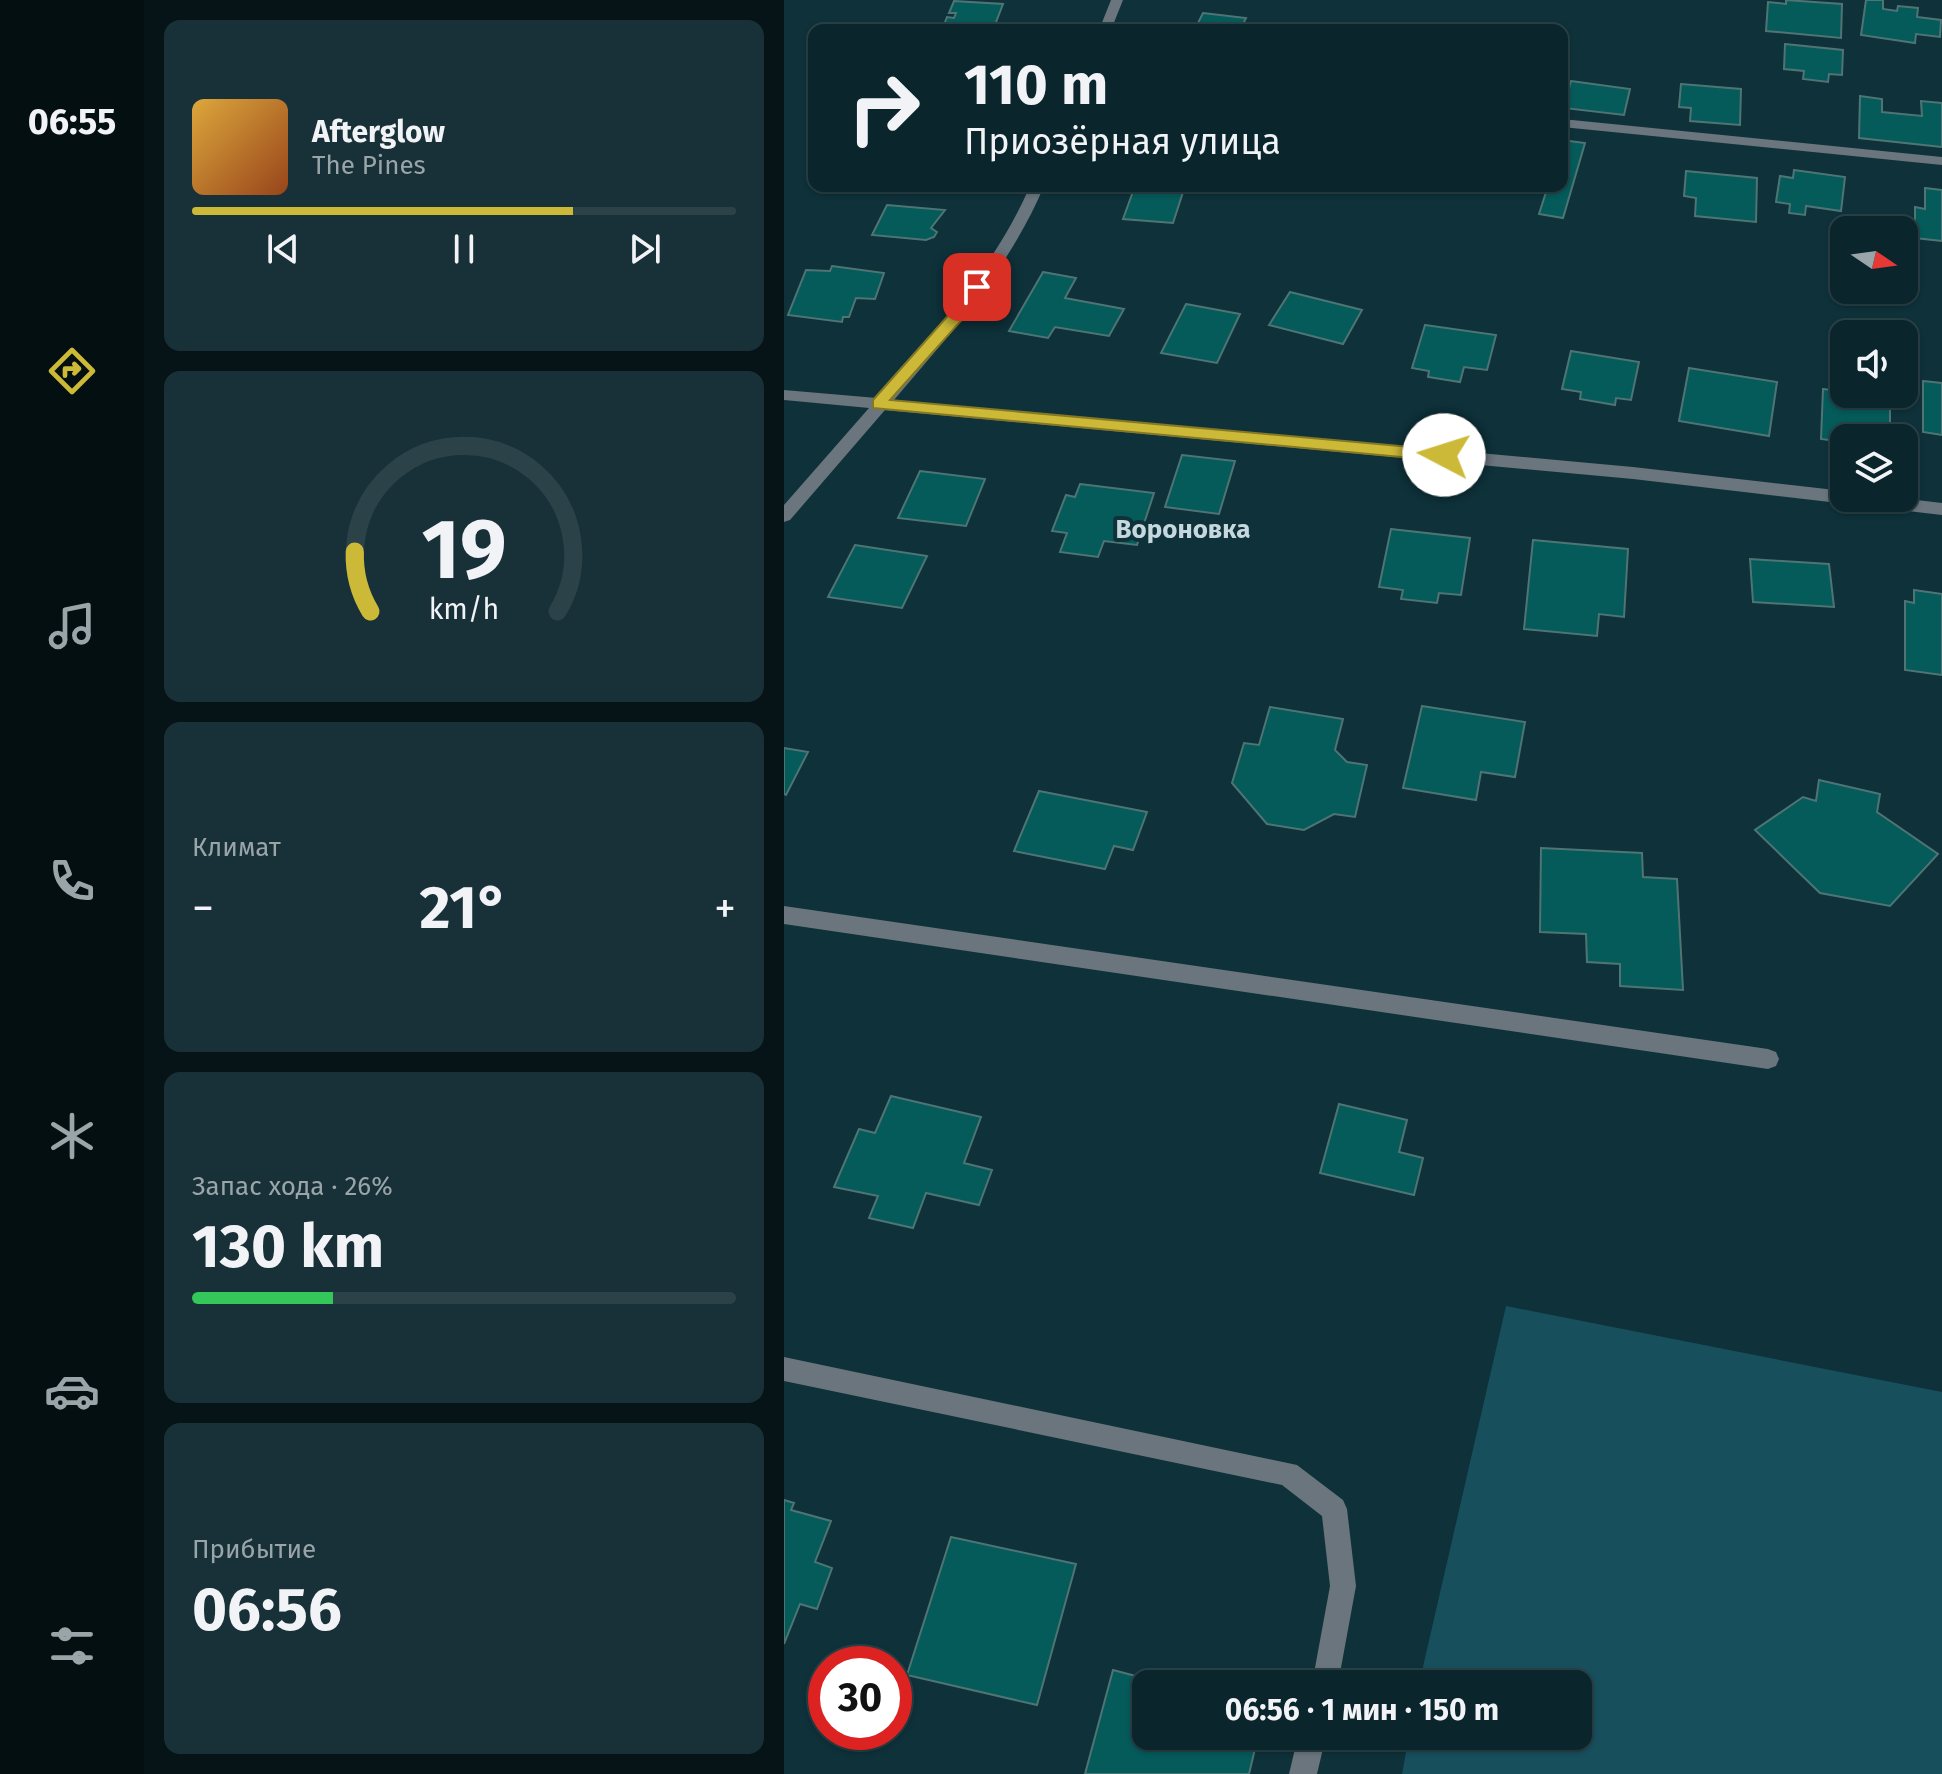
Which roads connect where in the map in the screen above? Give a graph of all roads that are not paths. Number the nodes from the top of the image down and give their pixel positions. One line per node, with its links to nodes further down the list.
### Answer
1 (1117, 0): 2 (street)
2 (1107, 24)
3 (1568, 124): 4 (street)
4 (1942, 161)
5 (1034, 192): 7 (street)
6 (784, 395): 7 (street)
7 (879, 404): 8 (street); 11 (street)
8 (1830, 496)
9 (1918, 506): 10 (street)
10 (1942, 509)
11 (784, 516)
12 (784, 915): 13 (street)
13 (1768, 1059)
14 (784, 1369): 15 (street)
15 (1328, 1670)
16 (1309, 1750): 17 (street)
17 (1303, 1774)

